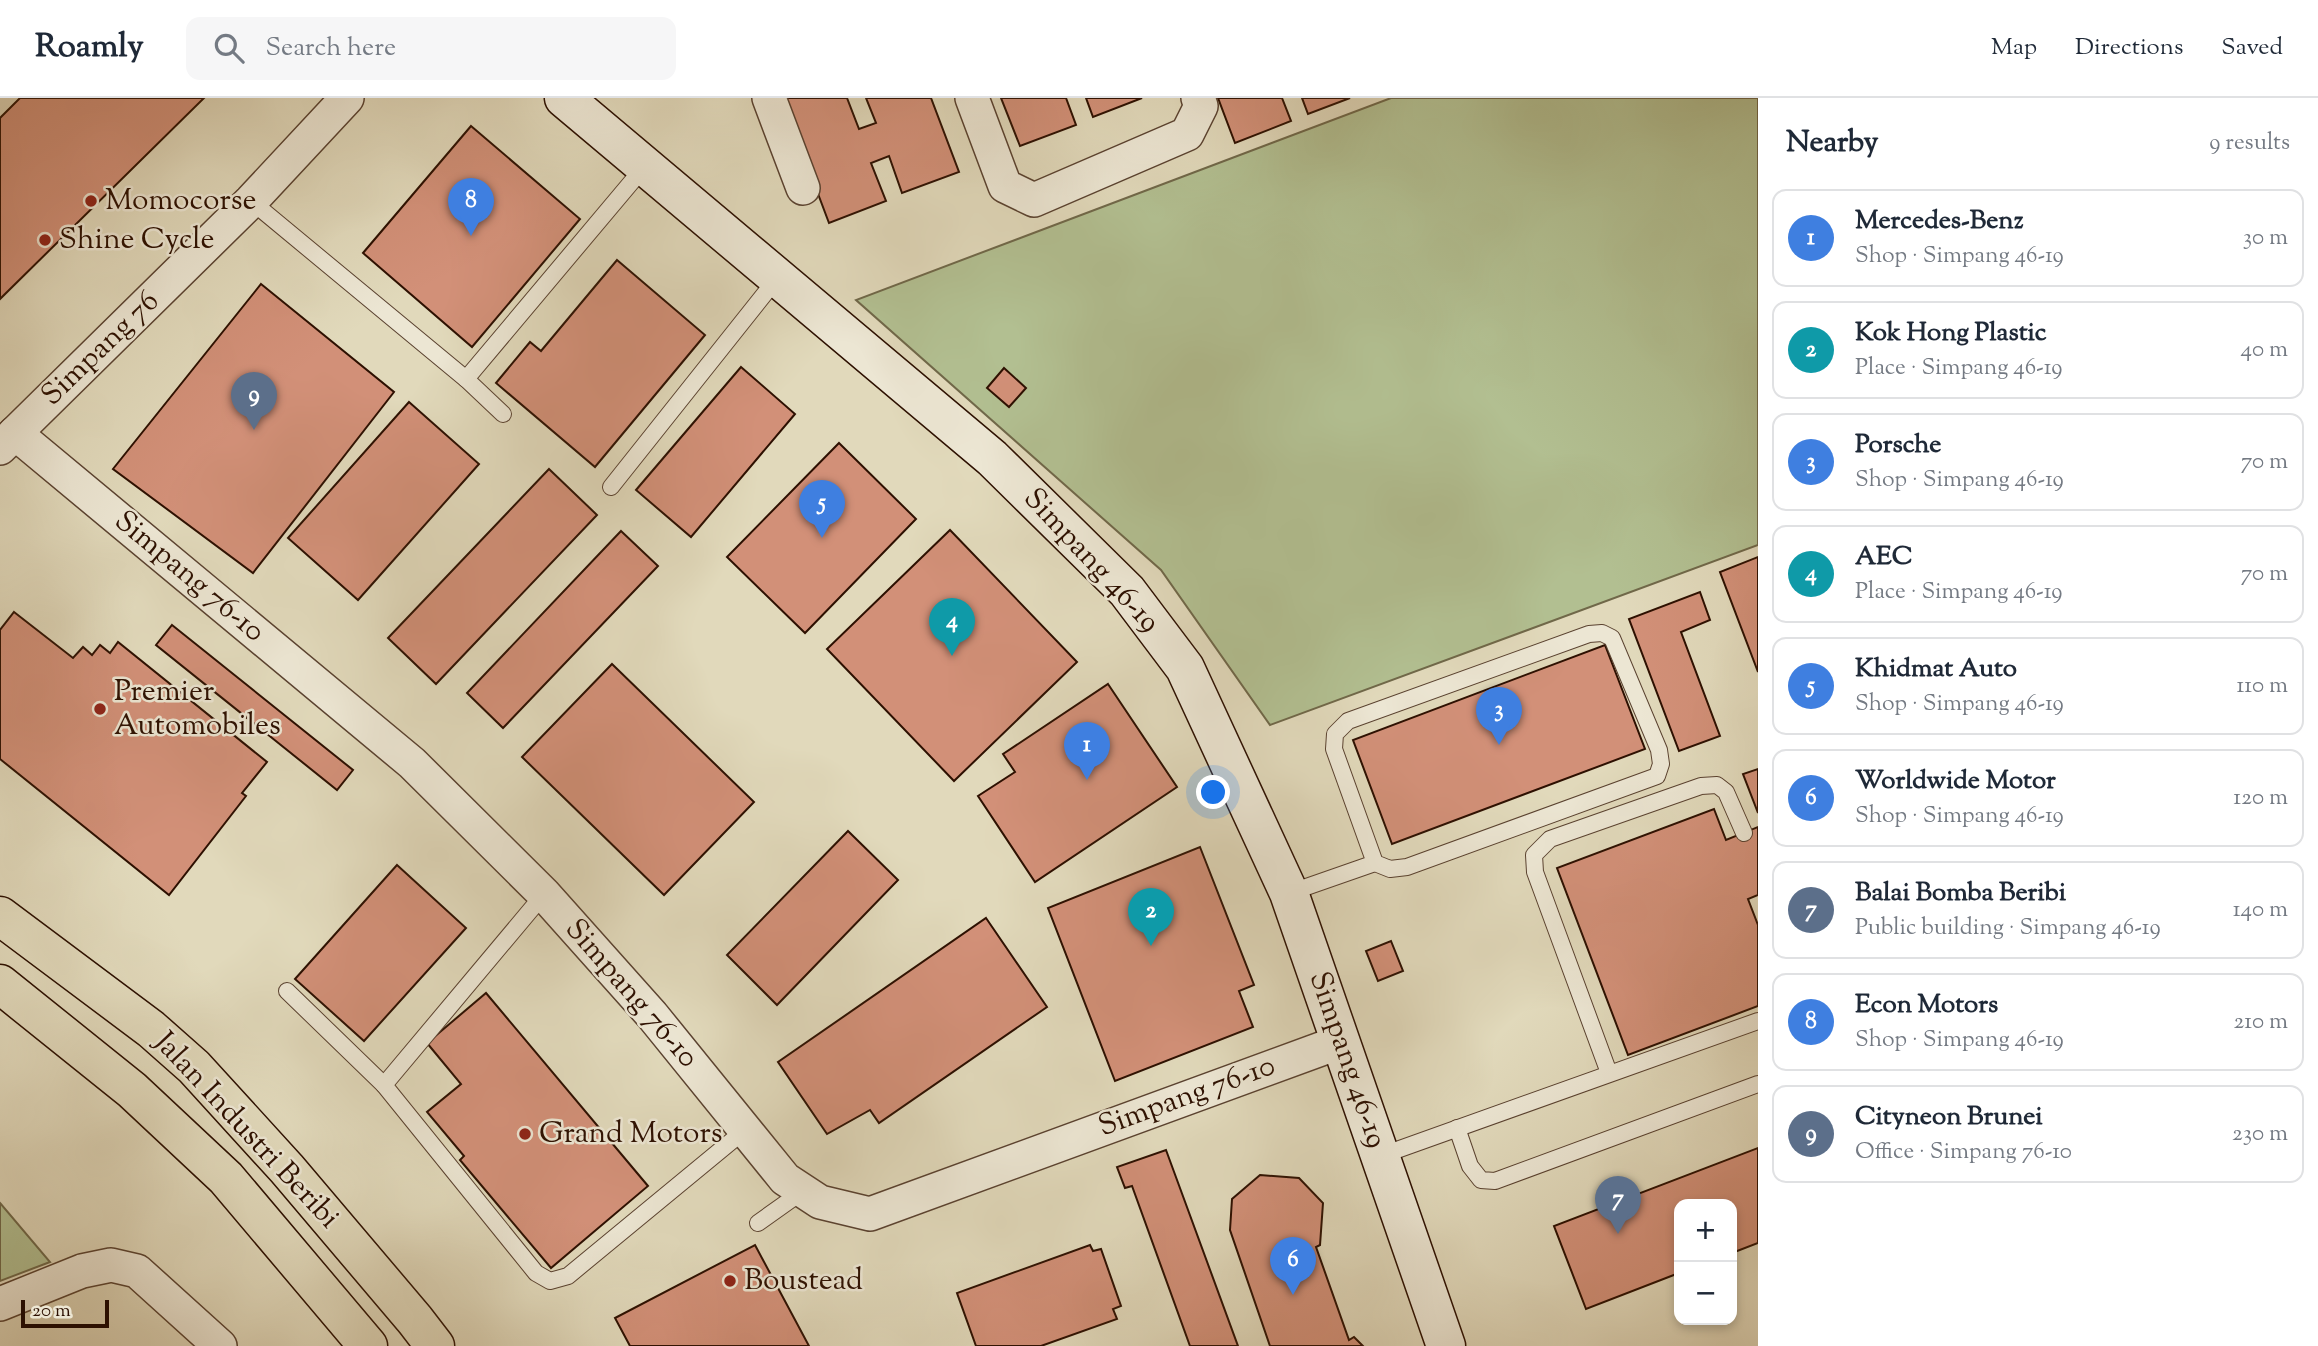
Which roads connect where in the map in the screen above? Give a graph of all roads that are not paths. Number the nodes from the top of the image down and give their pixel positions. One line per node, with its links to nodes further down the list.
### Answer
1 (347, 98): 8 (street, Simpang 76)
2 (565, 98): 6 (street, Simpang 46-19)
3 (769, 98): 7 (street)
4 (972, 98): 5 (street)
5 (1198, 98)
6 (645, 166): 9 (street, Simpang 46-19); 10 (lane)
7 (803, 188)
8 (251, 201): 10 (lane); 12 (street, Simpang 76)
9 (778, 277): 13 (lane); 16 (street, Simpang 46-19)
10 (466, 379): 11 (lane)
11 (503, 414)
12 (8, 440): 17 (street, Simpang 76-10)
13 (611, 487)
14 (1744, 832): 23 (lane)
15 (1375, 863): 15 (lane); 16 (lane)
16 (1289, 893): 22 (street, Simpang 46-19)
17 (544, 894): 25 (lane); 27 (street, Simpang 76-10)
18 (0, 916): 34 (main road, Jalan Industri Beribi)
19 (0, 984): 33 (main road, Jalan Industri Beribi)
20 (287, 990): 25 (lane)
21 (1758, 1021): 23 (lane)
22 (1340, 1042): 28 (street, Simpang 46-19); 29 (street, Simpang 76-10)
23 (1609, 1073): 26 (lane)
24 (1758, 1084): 26 (lane)
25 (384, 1085): 27 (lane)
26 (1457, 1128): 28 (lane)
27 (745, 1130): 29 (street, Simpang 76-10)
28 (1380, 1156): 35 (street, Simpang 46-19)
29 (803, 1191): 30 (lane)
30 (758, 1223)
31 (0, 1304): 32 (street)
32 (220, 1346)
33 (368, 1346)
34 (435, 1346)
35 (1446, 1346)

